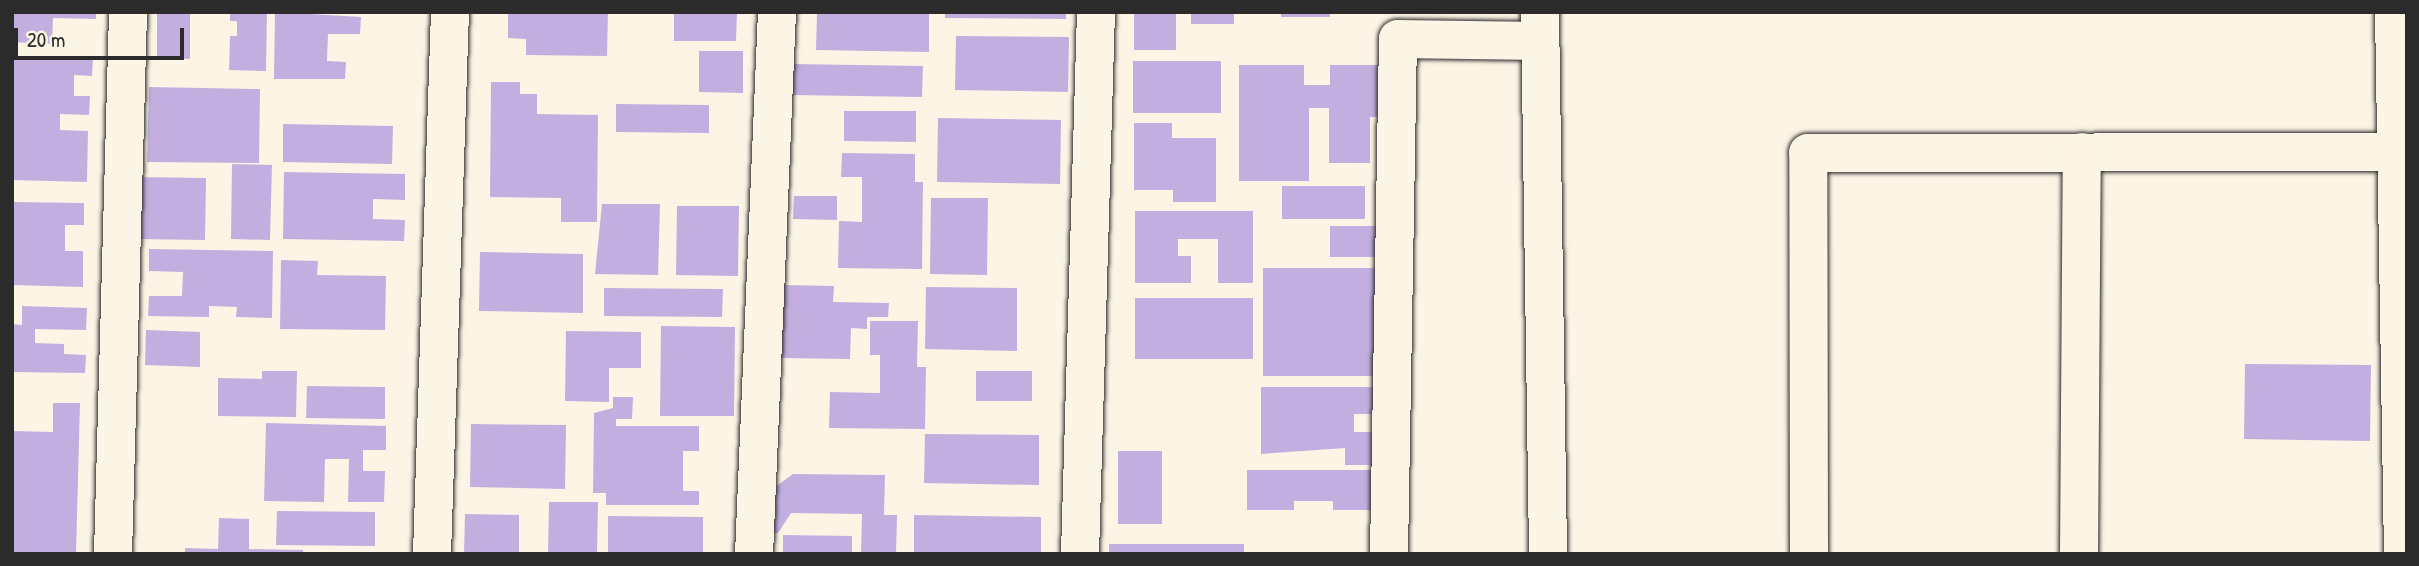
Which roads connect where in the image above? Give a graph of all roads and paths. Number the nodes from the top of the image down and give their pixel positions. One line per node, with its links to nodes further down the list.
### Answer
1 (128, 12): 9 (street)
2 (450, 12): 10 (street)
3 (776, 12): 11 (street)
4 (1096, 12): 12 (street)
5 (2394, 12): 8 (street)
6 (1540, 27): 13 (street); 14 (street)
7 (2082, 152): 8 (street); 15 (street); 16 (street)
8 (2401, 152): 17 (street)
9 (113, 554)
10 (432, 554)
11 (754, 554)
12 (1080, 554)
13 (1389, 554)
14 (1548, 554)
15 (1809, 554)
16 (2079, 554)
17 (2403, 554)

